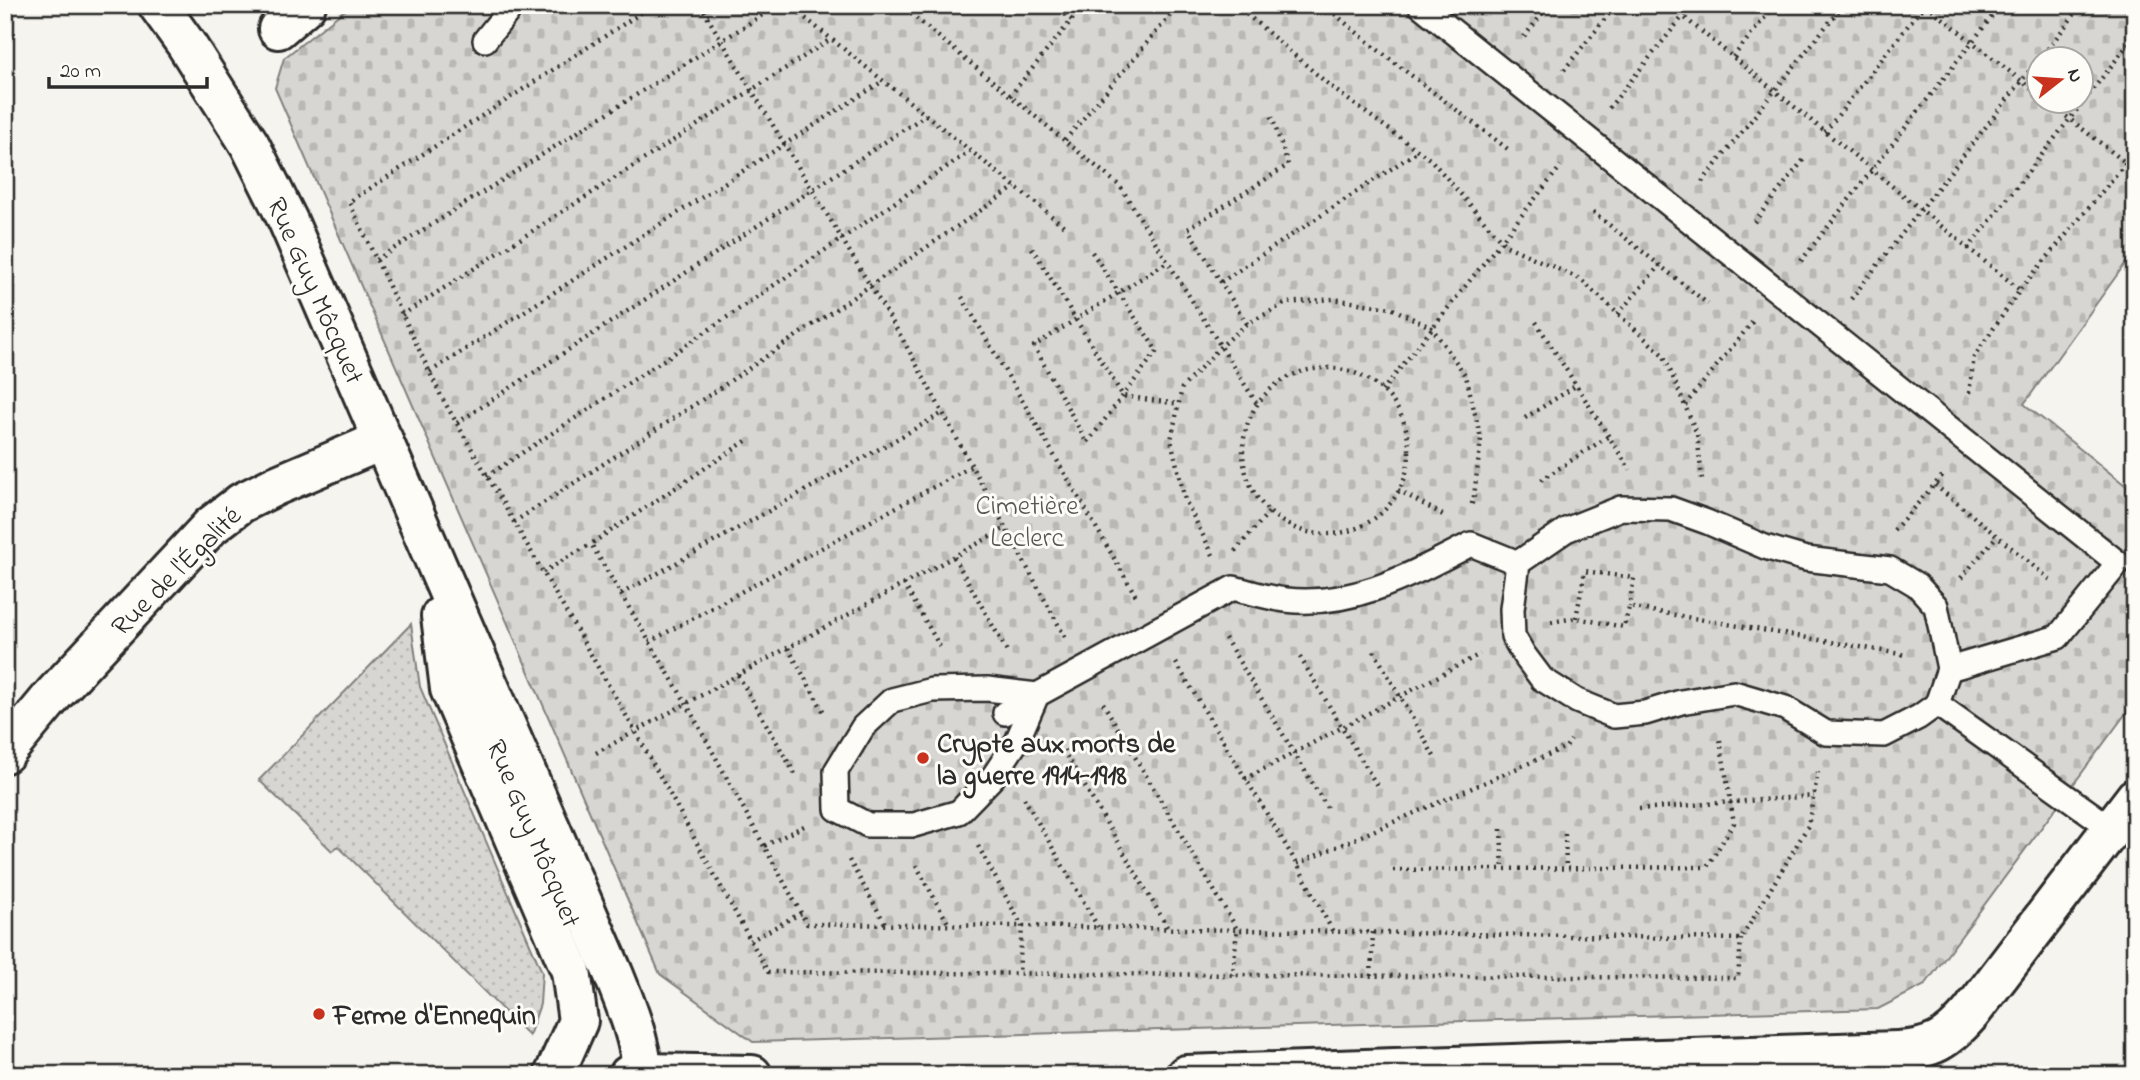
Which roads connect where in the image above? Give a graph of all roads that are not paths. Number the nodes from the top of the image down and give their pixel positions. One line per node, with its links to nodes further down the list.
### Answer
1 (158, 5): 5 (street, Rue Guy Môcquet)
2 (513, 5): 4 (lane)
3 (1420, 5): 8 (lane)
4 (485, 40)
5 (383, 440): 7 (street, Rue Guy Môcquet); 11 (street, Rue de l'Égalité)
6 (1518, 563): 8 (lane); 9 (lane); 10 (lane)
7 (444, 603): 15 (street, Rue Guy Môcquet); 16 (street)
8 (1948, 665): 9 (lane)
9 (1937, 704): 13 (lane)
10 (1012, 708): 10 (lane)
11 (5, 753)
12 (2135, 797): 13 (street)
13 (2112, 829): 14 (street)
14 (1901, 1063): 18 (street)
15 (640, 1074): 17 (street, Rue Guy Môcquet)
16 (554, 1075)
17 (752, 1075)
18 (1186, 1075)

